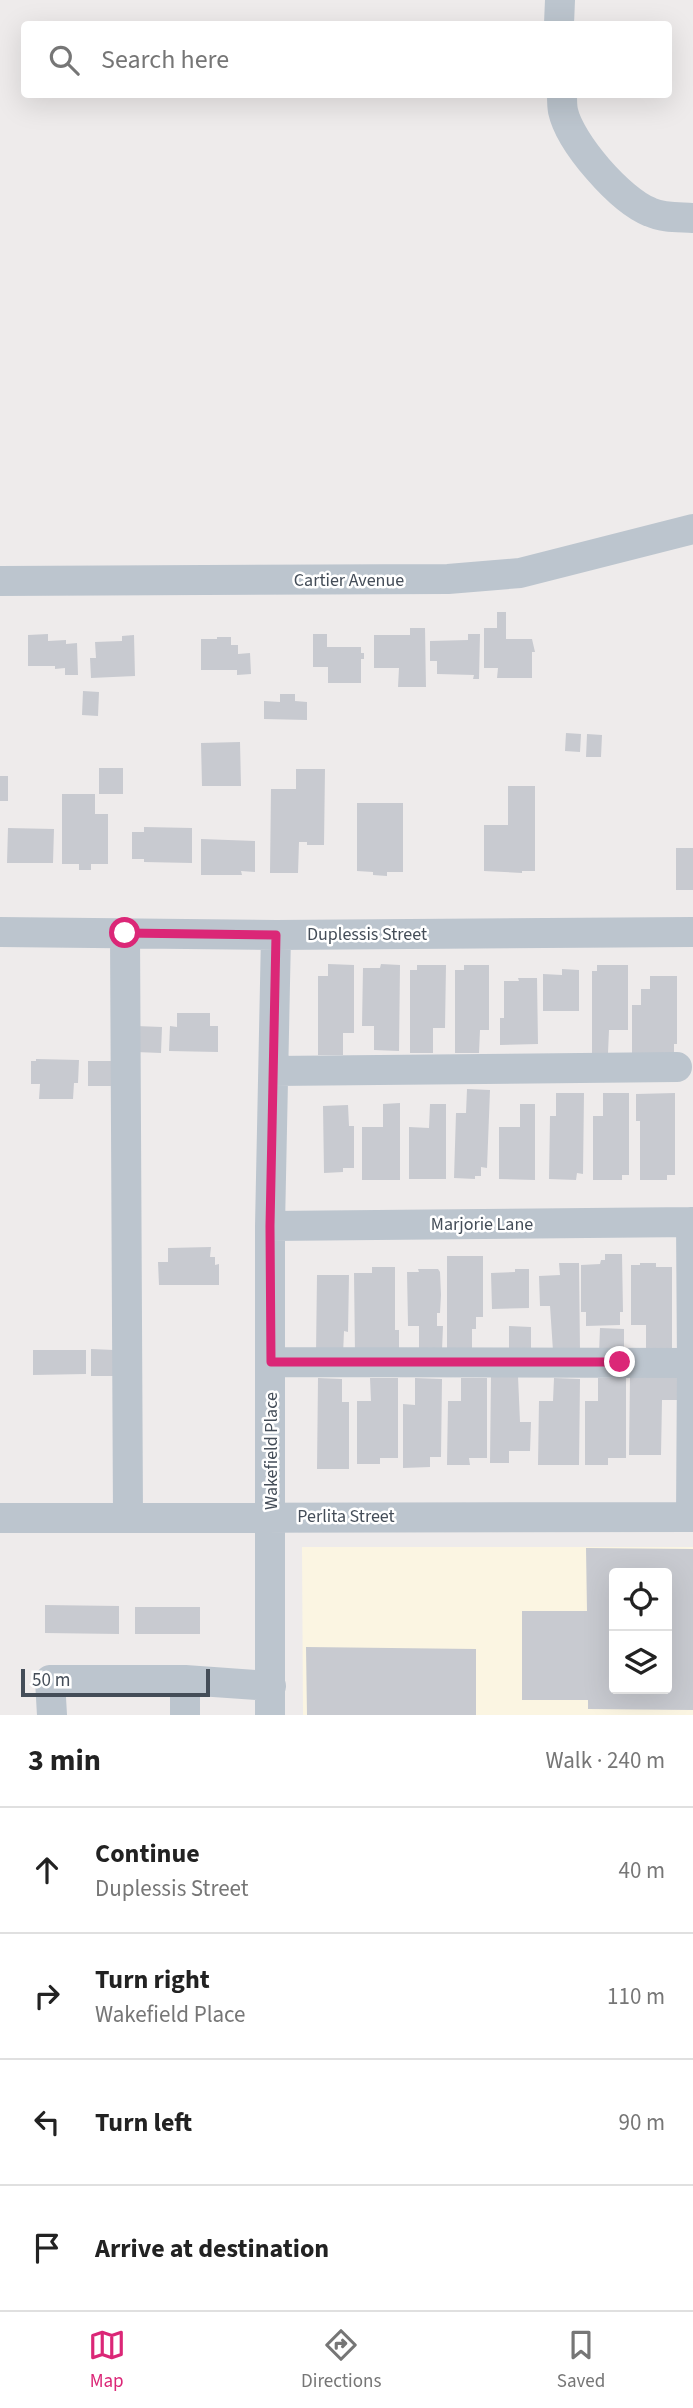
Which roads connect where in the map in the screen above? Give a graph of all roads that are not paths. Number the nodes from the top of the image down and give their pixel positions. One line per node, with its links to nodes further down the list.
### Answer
1 (560, 0): 2 (street)
2 (559, 21)
3 (562, 98): 4 (street)
4 (693, 218)
5 (693, 529): 6 (street, Cartier Avenue)
6 (0, 581)
7 (0, 932): 9 (street, Duplessis Street)
8 (693, 932): 10 (street, Duplessis Street)
9 (125, 933): 10 (street, Duplessis Street); 18 (street)
10 (276, 935): 12 (street, Wakefield Place)
11 (677, 1067): 12 (street)
12 (274, 1071): 14 (street, Wakefield Place)
13 (692, 1222): 14 (street, Marjorie Lane); 16 (street)
14 (270, 1226): 15 (street, Wakefield Place)
15 (271, 1362): 16 (street); 17 (street, Wakefield Place)
16 (692, 1363): 19 (street)
17 (271, 1516): 18 (street, Perlita Street); 19 (street, Perlita Street); 22 (street, Wakefield Place)
18 (128, 1517): 20 (street, Perlita Street)
19 (692, 1517)
20 (0, 1518)
21 (185, 1680): 22 (street); 23 (street); 24 (street)
22 (270, 1701)
23 (52, 1715)
24 (185, 1715)

